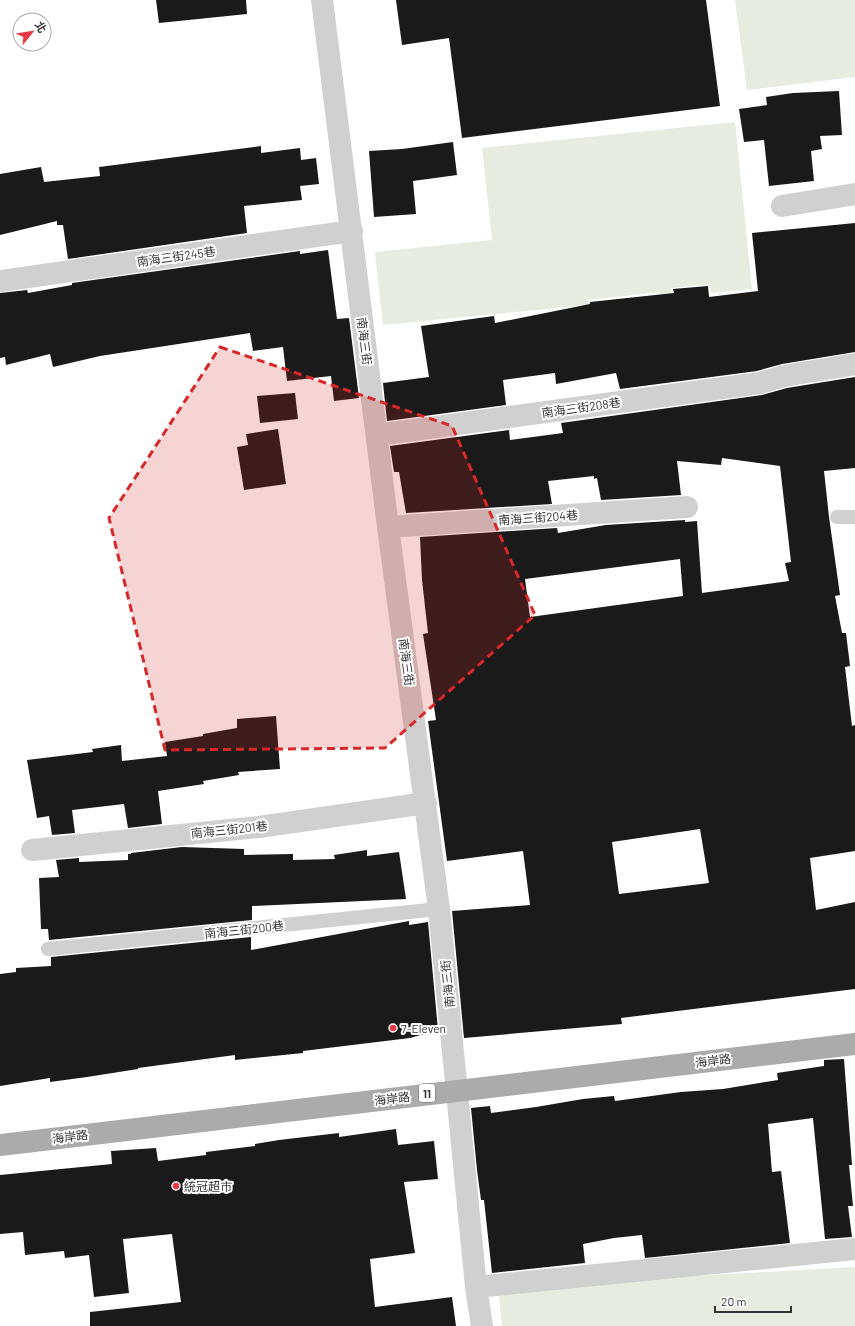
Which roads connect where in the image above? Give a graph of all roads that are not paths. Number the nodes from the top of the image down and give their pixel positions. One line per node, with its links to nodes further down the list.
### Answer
1 (322, 0): 4 (street, 南海三街)
2 (855, 194): 3 (street)
3 (782, 206)
4 (352, 231): 5 (street, 南海三街245巷); 7 (street, 南海三街)
5 (0, 280)
6 (855, 364): 7 (street, 南海三街208巷)
7 (377, 435): 11 (street, 南海三街)
8 (687, 507): 11 (street, 南海三街204巷)
9 (837, 517): 10 (lane)
10 (855, 517)
11 (388, 527): 12 (street, 南海三街)
12 (426, 803): 13 (street, 南海三街201巷); 14 (street, 南海三街)
13 (32, 850)
14 (439, 909): 15 (lane, 南海三街200巷); 17 (street, 南海三街)
15 (48, 949)
16 (855, 1044): 17 (main road, 海岸路 / 11)
17 (458, 1090): 18 (main road, 海岸路 / 11); 20 (street, 南海三街)
18 (0, 1145)
19 (855, 1249): 20 (street)
20 (476, 1287): 21 (street, 南海三街)
21 (482, 1326)

